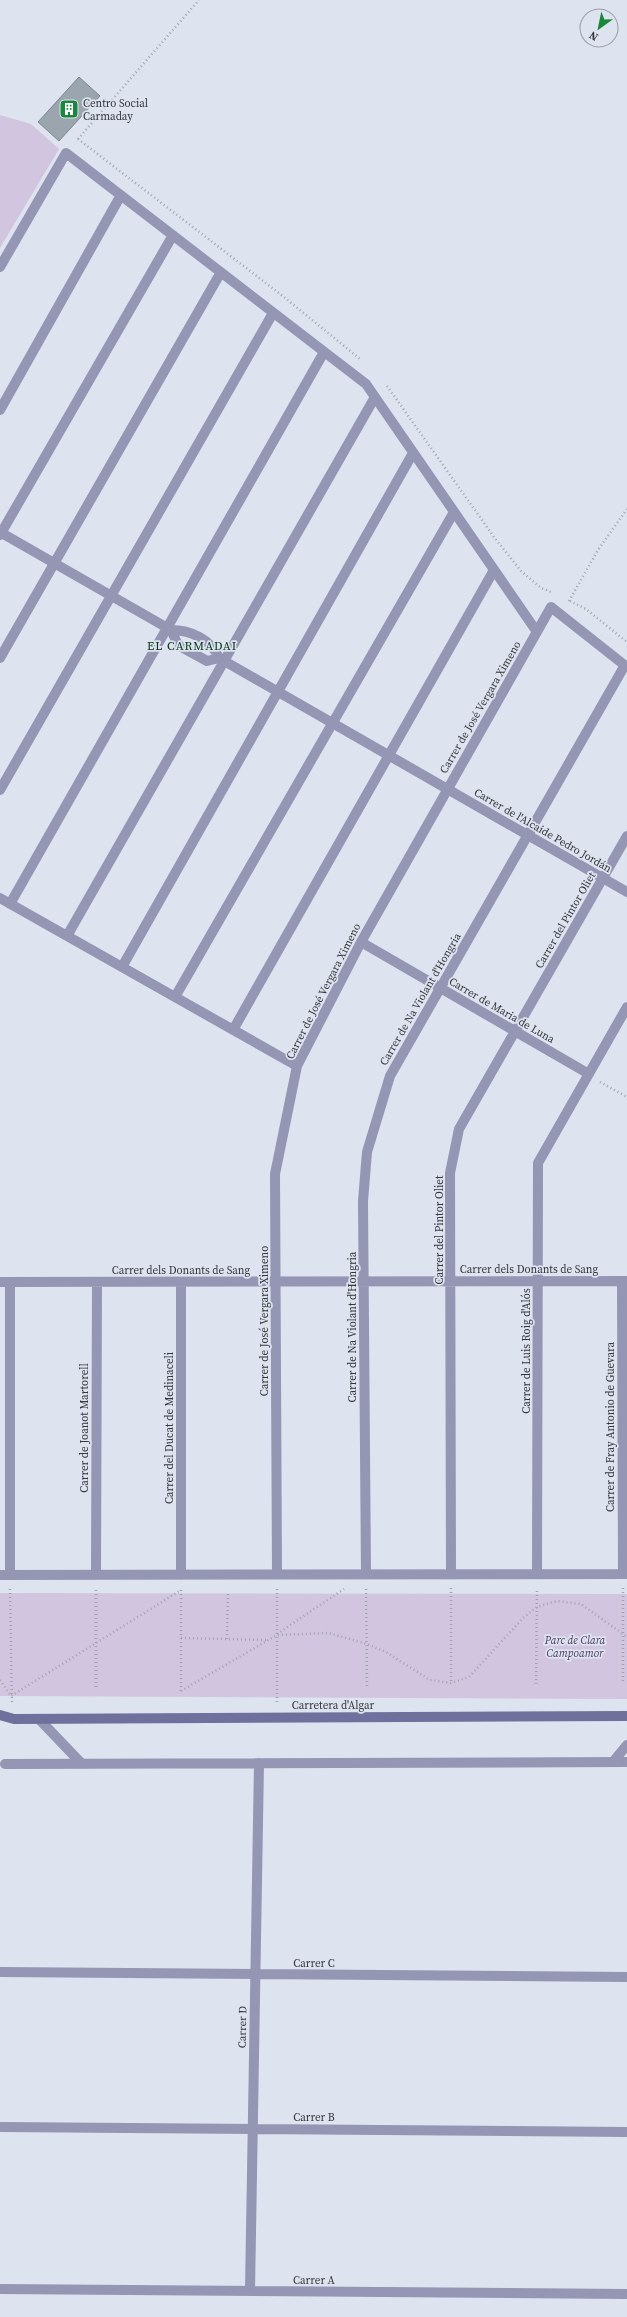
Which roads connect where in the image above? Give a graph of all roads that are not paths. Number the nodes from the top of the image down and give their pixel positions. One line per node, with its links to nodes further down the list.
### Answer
1 (121, 195): 2 (street); 3 (street); 8 (street)
2 (172, 235): 4 (street); 11 (street)
3 (0, 267)
4 (221, 272): 5 (street); 12 (street)
5 (273, 313): 6 (street); 14 (street)
6 (324, 352): 7 (street); 15 (street)
7 (375, 397): 9 (street); 18 (street)
8 (0, 410)
9 (413, 453): 10 (street); 20 (street)
10 (454, 512): 13 (street); 21 (street)
11 (0, 533): 12 (street)
12 (55, 563): 14 (street); 17 (street)
13 (494, 570): 16 (street); 22 (street)
14 (111, 595): 15 (street); 24 (street)
15 (169, 629): 18 (street); 18 (street); 30 (street)
16 (537, 632): 19 (street, Carrer de José Vergara Ximeno); 23 (street, Carrer de José Vergara Ximeno)
17 (0, 658)
18 (222, 659): 20 (street, Carrer de l'Alcaide Pedro Jordán); 31 (street)
19 (626, 666): 25 (street, Carrer de Na Violant d'Hongria)
20 (278, 691): 21 (street, Carrer de l'Alcaide Pedro Jordán); 33 (street)
21 (333, 723): 22 (street, Carrer de l'Alcaide Pedro Jordán); 35 (street)
22 (389, 755): 23 (street, Carrer de l'Alcaide Pedro Jordán); 37 (street)
23 (448, 789): 25 (street, Carrer de l'Alcaide Pedro Jordán); 32 (street, Carrer de José Vergara Ximeno)
24 (0, 790)
25 (528, 835): 27 (street, Carrer de l'Alcaide Pedro Jordán); 34 (street, Carrer de Na Violant d'Hongria)
26 (627, 836): 27 (street, Carrer del Pintor Oliet)
27 (603, 878): 28 (street, Carrer de l'Alcaide Pedro Jordán); 38 (street, Carrer del Pintor Oliet)
28 (627, 892)
29 (0, 898): 30 (street)
30 (10, 904): 31 (street)
31 (67, 936): 33 (street)
32 (361, 942): 34 (street, Carrer de Maria de Luna); 39 (street, Carrer de José Vergara Ximeno)
33 (122, 967): 35 (street)
34 (440, 988): 38 (street, Carrer de Maria de Luna); 48 (street, Carrer de Na Violant d'Hongria)
35 (175, 997): 37 (street)
36 (627, 1008): 40 (street, Carrer de Luis Roig d'Alós)
37 (233, 1030): 39 (street)
38 (515, 1031): 40 (street, Carrer de Maria de Luna); 41 (street, Carrer del Pintor Oliet)
39 (297, 1066): 47 (street, Carrer de José Vergara Ximeno)
40 (588, 1076): 42 (street, Carrer de Luis Roig d'Alós)
41 (450, 1281): 42 (street, Carrer dels Donants de Sang); 48 (street, Carrer dels Donants de Sang); 52 (street, Carrer del Pintor Oliet)
42 (538, 1281): 43 (street, Carrer dels Donants de Sang); 53 (street, Carrer de Luis Roig d'Alós)
43 (624, 1281): 54 (street, Carrer de Fray Antonio de Guevara)
44 (5, 1282): 45 (street, Carrer dels Donants de Sang); 55 (street)
45 (97, 1282): 46 (street, Carrer dels Donants de Sang); 56 (street, Carrer de Joanot Martorell)
46 (181, 1282): 47 (street, Carrer dels Donants de Sang); 49 (street, Carrer del Ducat de Medinaceli)
47 (275, 1282): 48 (street, Carrer dels Donants de Sang); 50 (street, Carrer de José Vergara Ximeno)
48 (364, 1282): 51 (street, Carrer de Na Violant d'Hongria)
49 (181, 1574): 50 (street); 56 (street)
50 (277, 1574): 51 (street)
51 (366, 1574): 52 (street)
52 (451, 1574): 53 (street)
53 (537, 1574): 54 (street)
54 (625, 1574)
55 (5, 1575): 56 (street)
56 (96, 1575)
57 (0, 1715): 59 (main road, Carretera d'Algar)
58 (627, 1716): 60 (main road, Carretera d'Algar)
59 (14, 1719): 60 (main road, Carretera d'Algar); 61 (main road, Carretera d'Algar)
60 (39, 1719): 65 (street)
61 (0, 1724)
62 (627, 1745): 63 (street)
63 (613, 1762): 64 (street); 66 (street)
64 (627, 1762)
65 (81, 1763): 66 (street); 67 (street)
66 (259, 1763): 69 (street, Carrer D)
67 (5, 1764)
68 (0, 1972): 69 (street, Carrer C)
69 (255, 1974): 70 (street, Carrer C); 72 (street, Carrer D)
70 (627, 1977)
71 (0, 2127): 72 (street, Carrer B)
72 (253, 2129): 73 (street, Carrer B); 75 (street, Carrer D)
73 (627, 2132)
74 (0, 2289): 75 (street, Carrer A)
75 (250, 2291): 76 (street, Carrer A)
76 (627, 2294)

